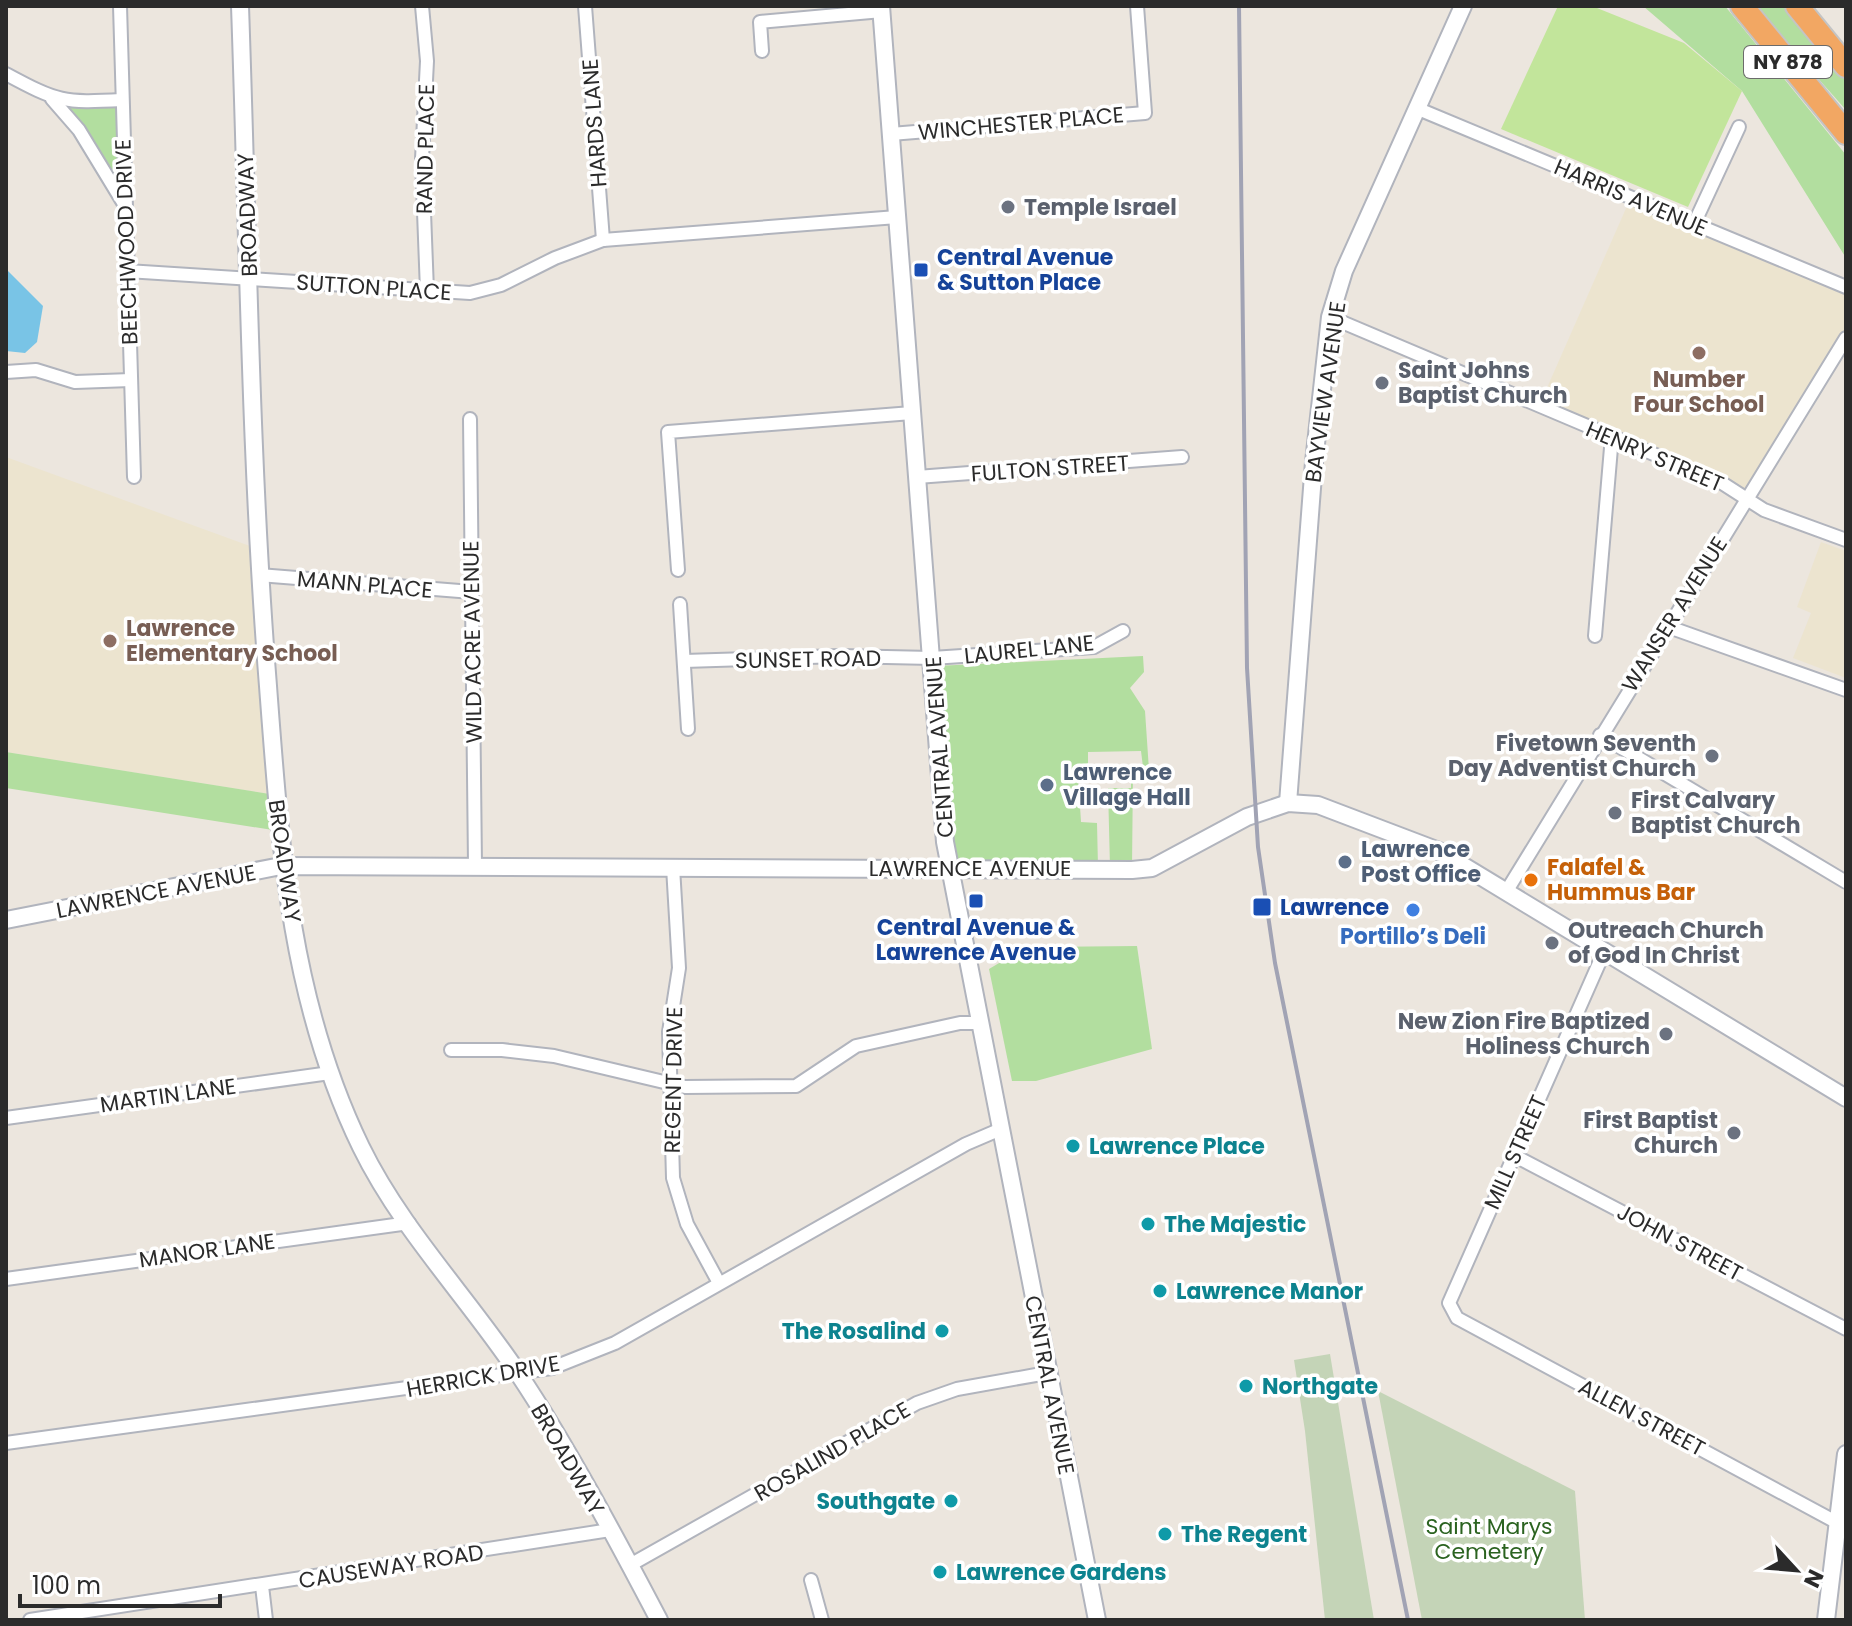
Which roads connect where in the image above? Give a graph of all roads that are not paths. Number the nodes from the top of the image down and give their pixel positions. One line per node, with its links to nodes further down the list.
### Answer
1 (120, 6): 14 (street, BEECHWOOD DRIVE)
2 (240, 6): 24 (street, BROADWAY)
3 (422, 6): 26 (street, RAND PLACE)
4 (585, 6): 22 (street, HARDS LANE)
5 (1137, 6): 18 (street, WINCHESTER PLACE)
6 (1463, 6): 15 (street, BAYVIEW AVENUE)
7 (1742, 6): 17 (highway, NY 878)
8 (1797, 6): 11 (highway, NY 878)
9 (882, 9): 10 (street); 18 (street, CENTRAL AVENUE)
10 (762, 51)
11 (1846, 66)
12 (6, 74): 13 (street)
13 (52, 99): 14 (street); 19 (street)
14 (122, 100): 19 (street, BEECHWOOD DRIVE)
15 (1416, 108): 21 (street, HARRIS AVENUE); 27 (street, BAYVIEW AVENUE)
16 (1739, 127): 21 (street)
17 (1846, 133)
18 (891, 134): 20 (street, CENTRAL AVENUE)
19 (125, 207): 23 (street, BEECHWOOD DRIVE)
20 (897, 217): 22 (street, SUTTON PLACE); 31 (street, CENTRAL AVENUE)
21 (1694, 224): 25 (street, HARRIS AVENUE)
22 (603, 240): 26 (street, SUTTON PLACE)
23 (127, 271): 24 (street, SUTTON PLACE); 30 (street, BEECHWOOD DRIVE)
24 (250, 278): 26 (street, SUTTON PLACE); 40 (street, BROADWAY)
25 (1846, 287)
26 (427, 291)
27 (1330, 317): 33 (street, HENRY STREET); 51 (street, BAYVIEW AVENUE)
28 (1846, 338): 37 (street, WANSER AVENUE)
29 (6, 372): 30 (street)
30 (131, 380): 35 (street, BEECHWOOD DRIVE)
31 (912, 413): 36 (street, CENTRAL AVENUE); 39 (street)
32 (470, 419): 41 (street, WILD ACRE AVENUE)
33 (1612, 436): 37 (street, HENRY STREET); 45 (street)
34 (1182, 457): 36 (street, FULTON STREET)
35 (134, 477)
36 (917, 477): 46 (street, CENTRAL AVENUE)
37 (1746, 497): 38 (street, HENRY STREET); 43 (street, WANSER AVENUE)
38 (1846, 540)
39 (678, 570)
40 (259, 575): 41 (street, MANN PLACE); 53 (street, BROADWAY)
41 (472, 592): 52 (street, WILD ACRE AVENUE)
42 (680, 604): 47 (street)
43 (1666, 626): 48 (street); 50 (street, WANSER AVENUE)
44 (1123, 631): 46 (street, LAUREL LANE)
45 (1595, 636)
46 (932, 658): 47 (street, SUNSET ROAD); 55 (street, CENTRAL AVENUE)
47 (684, 661): 49 (street)
48 (1846, 690)
49 (688, 729)
50 (1600, 735): 56 (street); 57 (street, WANSER AVENUE)
51 (1288, 803): 55 (street, LAWRENCE AVENUE); 57 (street, LAWRENCE AVENUE)
52 (475, 865): 53 (street, LAWRENCE AVENUE); 54 (street, LAWRENCE AVENUE)
53 (281, 866): 58 (street, LAWRENCE AVENUE); 62 (street, BROADWAY)
54 (673, 867): 55 (street, LAWRENCE AVENUE); 63 (street, REGENT DRIVE)
55 (948, 868): 60 (street, CENTRAL AVENUE)
56 (1846, 882)
57 (1506, 892): 59 (street, LAWRENCE AVENUE)
58 (6, 920)
59 (1604, 952): 64 (street, LAWRENCE AVENUE); 67 (street, MILL STREET)
60 (978, 1023): 63 (street); 66 (street, CENTRAL AVENUE)
61 (451, 1050): 63 (street)
62 (330, 1073): 65 (street, MARTIN LANE); 68 (street, BROADWAY)
63 (670, 1082): 70 (street, REGENT DRIVE)
64 (1846, 1098)
65 (6, 1118)
66 (1001, 1129): 70 (street, HERRICK DRIVE); 73 (street, CENTRAL AVENUE)
67 (1513, 1155): 71 (street, MILL STREET); 72 (street, JOHN STREET)
68 (409, 1223): 69 (street, MANOR LANE); 74 (street, BROADWAY)
69 (6, 1279)
70 (719, 1283): 74 (street, HERRICK DRIVE)
71 (1450, 1310): 77 (street, ALLEN STREET)
72 (1846, 1329)
73 (1047, 1373): 80 (street, ROSALIND PLACE); 87 (street, CENTRAL AVENUE)
74 (520, 1375): 75 (street, HERRICK DRIVE); 78 (street, BROADWAY)
75 (6, 1443)
76 (1846, 1454): 77 (street)
77 (1836, 1522): 79 (street)
78 (610, 1530): 80 (street, BROADWAY); 82 (street, CAUSEWAY ROAD)
79 (1840, 1546): 88 (street)
80 (630, 1565): 85 (street, BROADWAY)
81 (811, 1580): 86 (street)
82 (262, 1586): 83 (street, CAUSEWAY ROAD); 84 (street)
83 (30, 1620)
84 (266, 1620)
85 (659, 1620)
86 (822, 1620)
87 (1097, 1620)
88 (1826, 1620)

